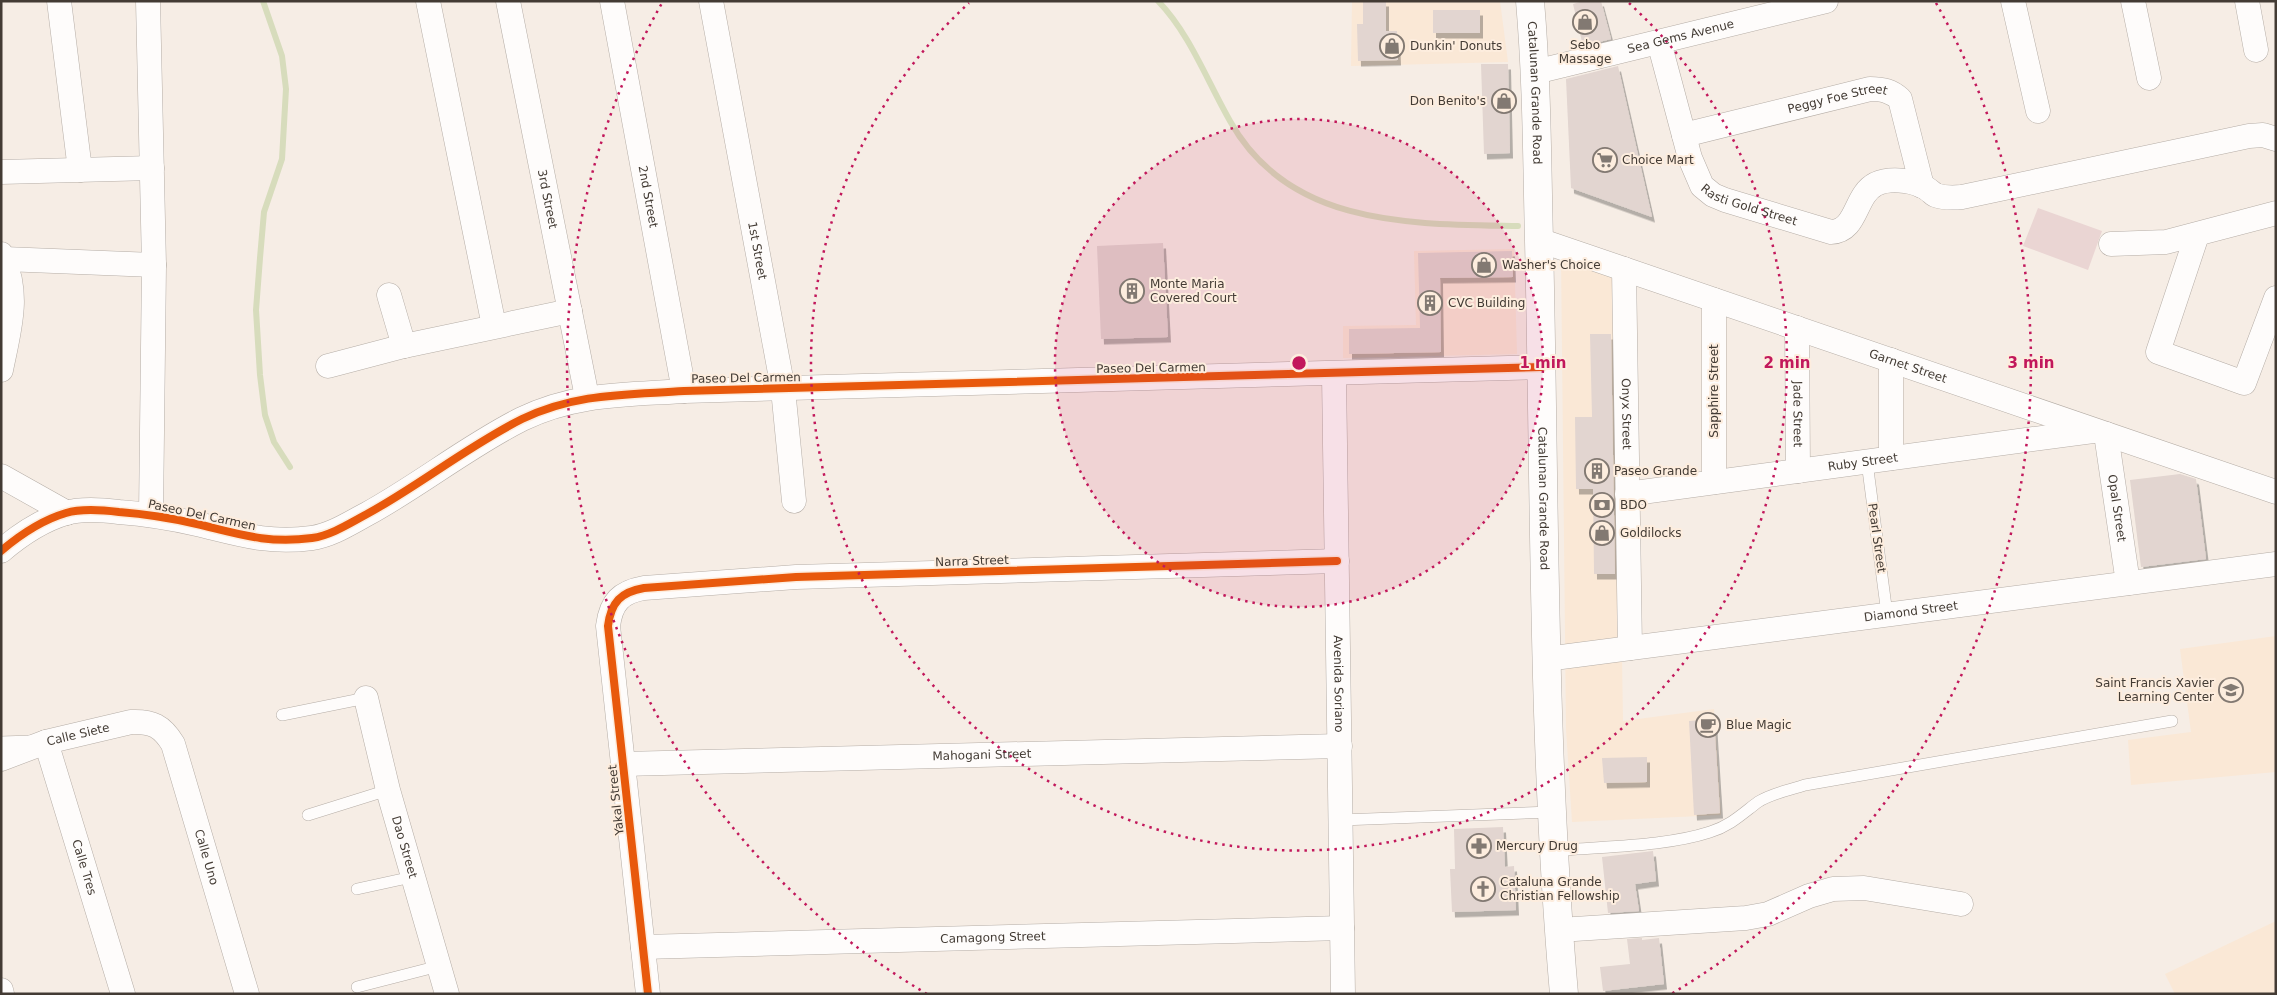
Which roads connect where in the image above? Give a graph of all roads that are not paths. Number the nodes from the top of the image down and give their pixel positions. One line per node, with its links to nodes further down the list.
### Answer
1 (59, 1): 20 (street)
2 (148, 1): 19 (street)
3 (428, 1): 34 (street)
4 (508, 1): 33 (street, 3rd Street)
5 (612, 1): 43 (street, 2nd Street)
6 (711, 1): 42 (street, 1st Street)
7 (1530, 1): 14 (main road, Catalunan Grande Road)
8 (1826, 1): 12 (street, Sea Gems Avenue)
9 (2013, 1): 16 (street)
10 (2133, 1): 15 (street)
11 (2247, 1): 13 (street)
12 (1660, 42): 14 (street, Sea Gems Avenue); 17 (street, Rasti Gold Street)
13 (2256, 50)
14 (1535, 72): 25 (main road, Catalunan Grande Road)
15 (2149, 78)
16 (2038, 111)
17 (1684, 135): 22 (street, Rasti Gold Street); 22 (street, Peggy Foe Street)
18 (2276, 139): 22 (street, Rasti Gold Street)
19 (152, 168): 20 (street); 28 (street)
20 (80, 170): 21 (street)
21 (1, 172)
22 (1922, 186)
23 (2276, 213): 24 (street)
24 (2197, 235): 26 (street); 31 (street)
25 (1539, 240): 29 (street, Garnet Street); 39 (main road, Catalunan Grande Road)
26 (2111, 244)
27 (3, 256): 28 (street); 40 (street)
28 (154, 265): 55 (street)
29 (1624, 269): 32 (street, Garnet Street); 52 (street, Onyx Street)
30 (389, 295): 36 (street)
31 (2276, 298)
32 (1714, 300): 35 (street, Garnet Street); 50 (street, Sapphire Street)
33 (570, 312): 34 (street); 44 (street, 3rd Street)
34 (494, 326): 36 (street)
35 (1797, 328): 37 (street, Garnet Street); 48 (street, Jade Street)
36 (404, 346): 38 (street)
37 (1891, 360): 45 (street, Garnet Street); 46 (street)
38 (328, 366)
39 (1542, 367): 41 (street, Paseo Del Carmen); 63 (main road, Catalunan Grande Road)
40 (1, 370)
41 (1334, 375): 42 (street, Paseo Del Carmen); 57 (street, Avenida Soriano)
42 (783, 389): 43 (street, Paseo Del Carmen); 53 (street, 1st Street)
43 (684, 391): 44 (street, Paseo Del Carmen)
44 (587, 397): 55 (street, Paseo Del Carmen)
45 (2102, 432): 46 (street, Ruby Street); 51 (street, Garnet Street); 59 (street, Opal Street)
46 (1891, 458): 47 (street, Ruby Street)
47 (1867, 462): 48 (street, Ruby Street); 61 (lane, Pearl Street)
48 (1798, 471): 50 (street, Ruby Street)
49 (1, 476): 54 (street)
50 (1714, 482): 52 (street, Ruby Street)
51 (2276, 492)
52 (1626, 494): 62 (street, Onyx Street)
53 (794, 501)
54 (68, 512): 55 (street, Paseo Del Carmen); 56 (street, Paseo Del Carmen)
55 (151, 515)
56 (1, 550)
57 (1337, 561): 60 (street, Narra Street); 70 (street, Avenida Soriano)
58 (2276, 564): 59 (street, Diamond Street)
59 (2128, 583): 61 (street, Diamond Street)
60 (613, 605): 72 (street, Yakal Street)
61 (1887, 614): 62 (street, Diamond Street)
62 (1630, 648): 63 (street, Diamond Street)
63 (1546, 659): 74 (main road, Catalunan Grande Road)
64 (366, 698): 65 (lane); 73 (street, Dao Street)
65 (282, 715)
66 (2172, 721): 77 (lane)
67 (157, 725): 69 (street, Calle Siete); 89 (street, Calle Uno)
68 (1, 742): 69 (lane)
69 (46, 742): 71 (street, Calle Siete); 88 (street, Calle Tres)
70 (1340, 746): 72 (street, Mahogani Street); 76 (street, Avenida Soriano)
71 (1, 759)
72 (623, 764): 83 (street, Yakal Street)
73 (388, 790): 75 (lane); 78 (street, Dao Street)
74 (1551, 812): 76 (lane); 77 (main road, Catalunan Grande Road)
75 (308, 815)
76 (1341, 820): 81 (street, Avenida Soriano)
77 (1553, 851): 82 (main road, Catalunan Grande Road)
78 (412, 877): 79 (lane); 84 (street, Dao Street)
79 (357, 889)
80 (1960, 904): 82 (street)
81 (1342, 928): 83 (street, Camagong Street); 92 (street, Avenida Soriano)
82 (1559, 930): 93 (main road, Catalunan Grande Road)
83 (643, 947): 91 (street, Yakal Street)
84 (439, 966): 85 (lane); 90 (street, Dao Street)
85 (357, 987)
86 (1, 990): 87 (street)
87 (2, 994)
88 (123, 994)
89 (247, 994)
90 (447, 994)
91 (648, 994)
92 (1343, 994)
93 (1564, 994)

